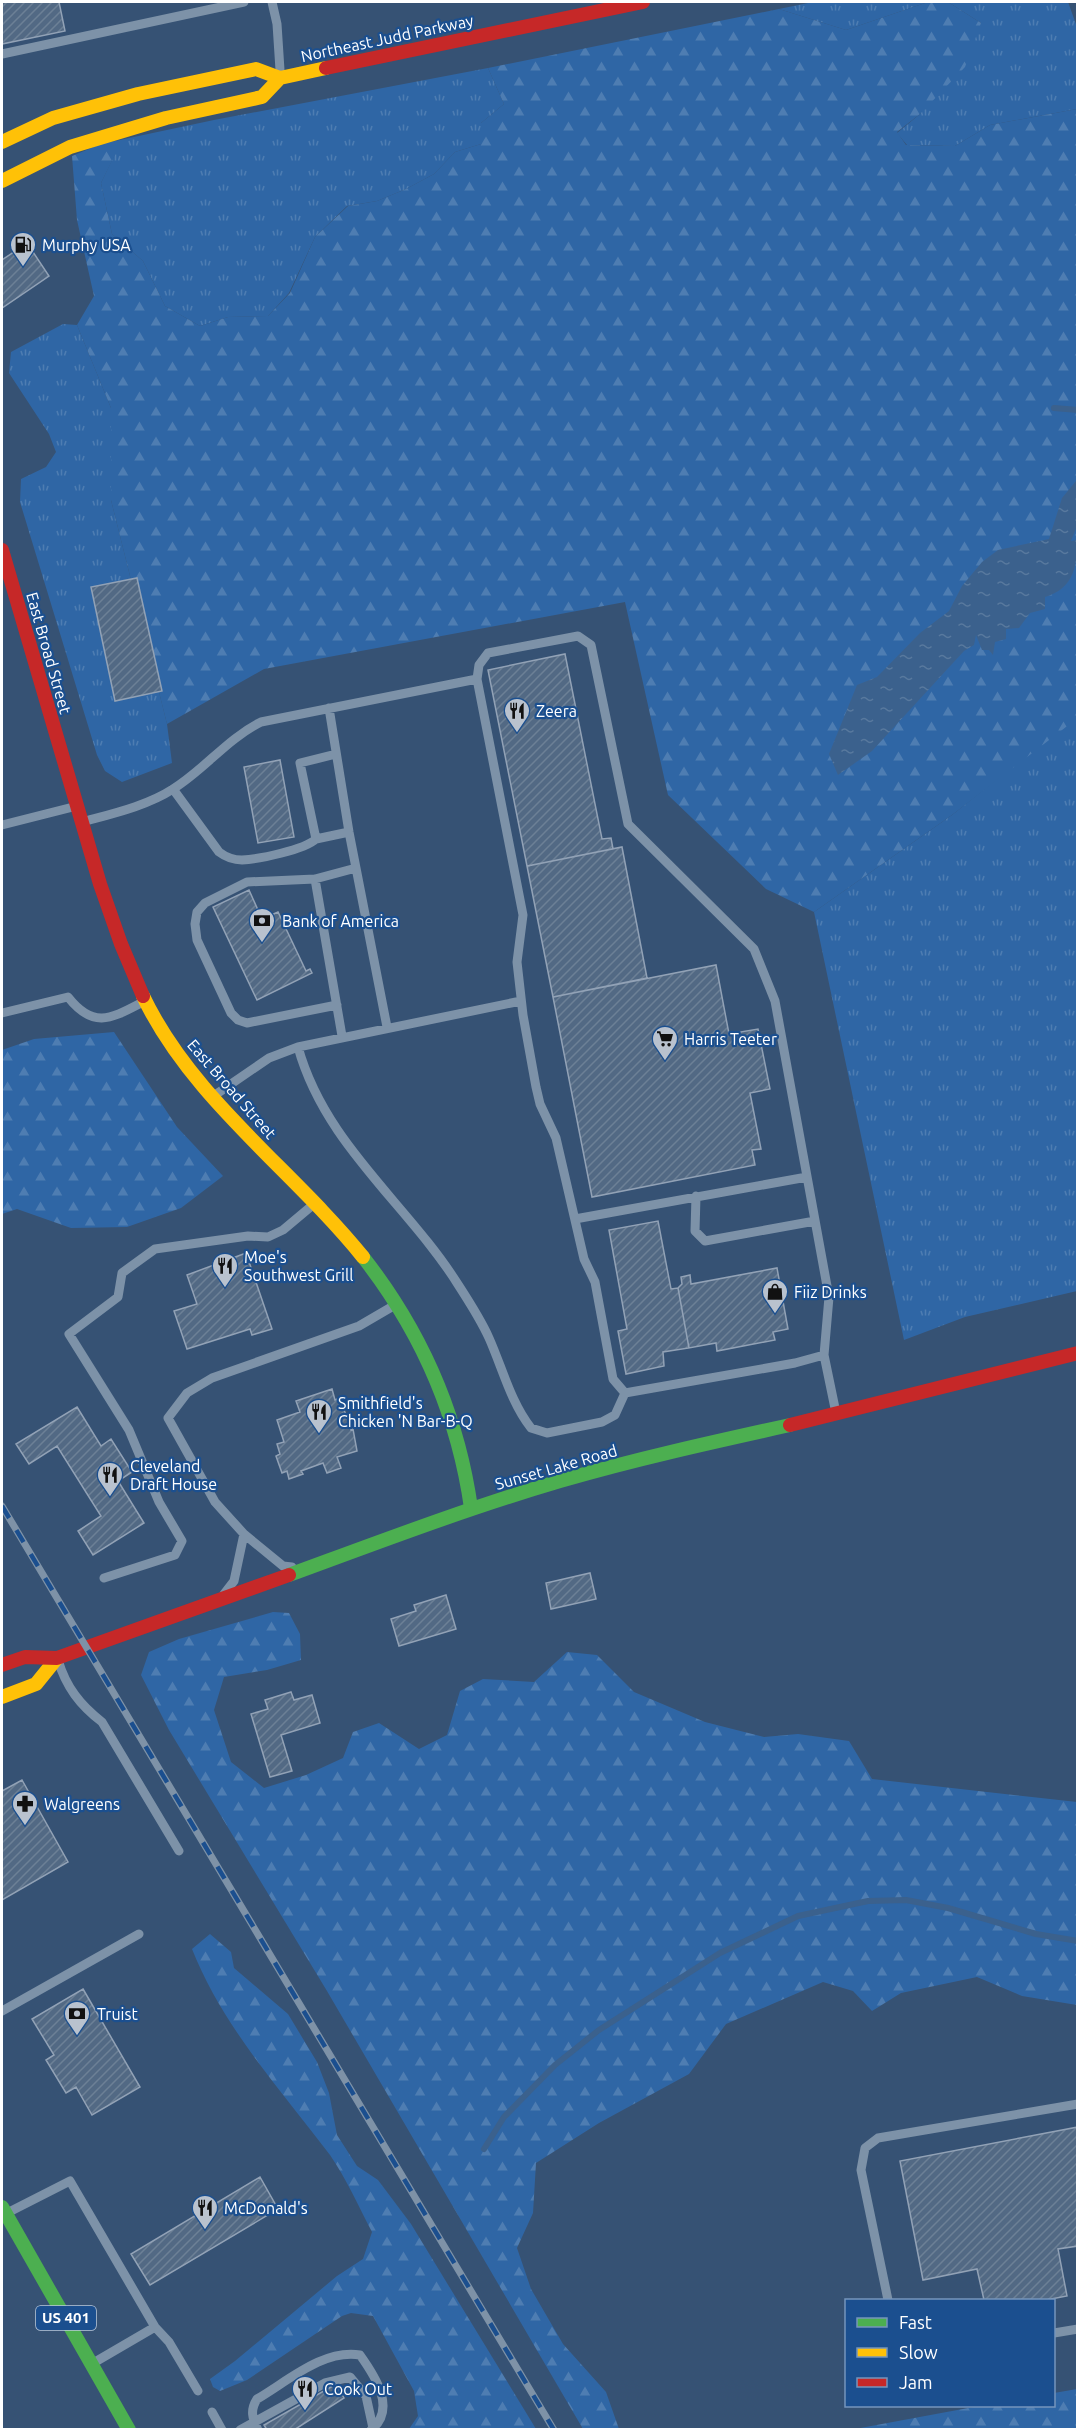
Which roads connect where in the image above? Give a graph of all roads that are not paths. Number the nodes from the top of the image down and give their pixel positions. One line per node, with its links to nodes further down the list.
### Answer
1 (244, 2): 4 (lane)
2 (272, 2): 5 (lane)
3 (643, 2): 5 (main road, Northeast Judd Parkway)
4 (2, 54)
5 (280, 78): 6 (main road, Northeast Judd Parkway); 7 (main road)
6 (2, 142)
7 (2, 181)
8 (2, 550): 13 (main road, East Broad Street)
9 (477, 678): 10 (lane); 21 (lane); 28 (lane)
10 (329, 708): 11 (lane); 12 (lane)
11 (336, 754): 16 (lane); 17 (lane)
12 (173, 789): 14 (lane); 17 (lane)
13 (77, 806): 14 (main road, East Broad Street); 15 (lane)
14 (82, 822): 20 (main road, East Broad Street)
15 (2, 825)
16 (349, 832): 17 (lane); 18 (lane)
17 (316, 839)
18 (356, 868): 19 (lane); 24 (lane)
19 (315, 879): 22 (lane); 22 (lane)
20 (146, 1001): 23 (lane); 27 (main road, East Broad Street)
21 (521, 1001): 24 (lane); 31 (lane)
22 (337, 1005): 25 (lane)
23 (2, 1013)
24 (387, 1027): 25 (lane)
25 (342, 1036): 26 (lane)
26 (298, 1047): 27 (lane); 36 (lane)
27 (213, 1096): 30 (main road, East Broad Street)
28 (807, 1177): 29 (lane); 32 (lane)
29 (696, 1196): 31 (lane); 32 (lane)
30 (314, 1204): 33 (main road, East Broad Street); 41 (lane)
31 (575, 1219): 36 (lane)
32 (815, 1221): 35 (lane)
33 (397, 1303): 38 (main road, East Broad Street); 39 (lane)
34 (1077, 1353): 37 (main road, Sunset Lake Road)
35 (824, 1355): 36 (lane); 37 (lane)
36 (625, 1393)
37 (837, 1413): 38 (main road, Sunset Lake Road)
38 (471, 1508): 40 (main road, Sunset Lake Road)
39 (244, 1534): 40 (lane); 42 (lane)
40 (303, 1568): 42 (main road, Sunset Lake Road)
41 (104, 1578)
42 (219, 1601): 43 (main road, Sunset Lake Road)
43 (57, 1658): 44 (main road, Sunset Lake Road); 45 (main road); 46 (lane)
44 (2, 1665)
45 (2, 1697)
46 (179, 1851)
47 (139, 1934): 48 (lane)
48 (2, 2012)
49 (1077, 2104): 51 (lane)
50 (3, 2211): 52 (lane); 55 (main road, US 401)
51 (888, 2299)
52 (155, 2327): 55 (lane); 56 (lane)
53 (1077, 2329): 54 (lane)
54 (1055, 2333)
55 (93, 2363): 60 (main road, US 401)
56 (198, 2391)
57 (212, 2412): 61 (lane)
58 (256, 2426): 59 (lane); 59 (lane); 62 (lane)
59 (372, 2429)
60 (129, 2430)
61 (222, 2430)
62 (240, 2430)

